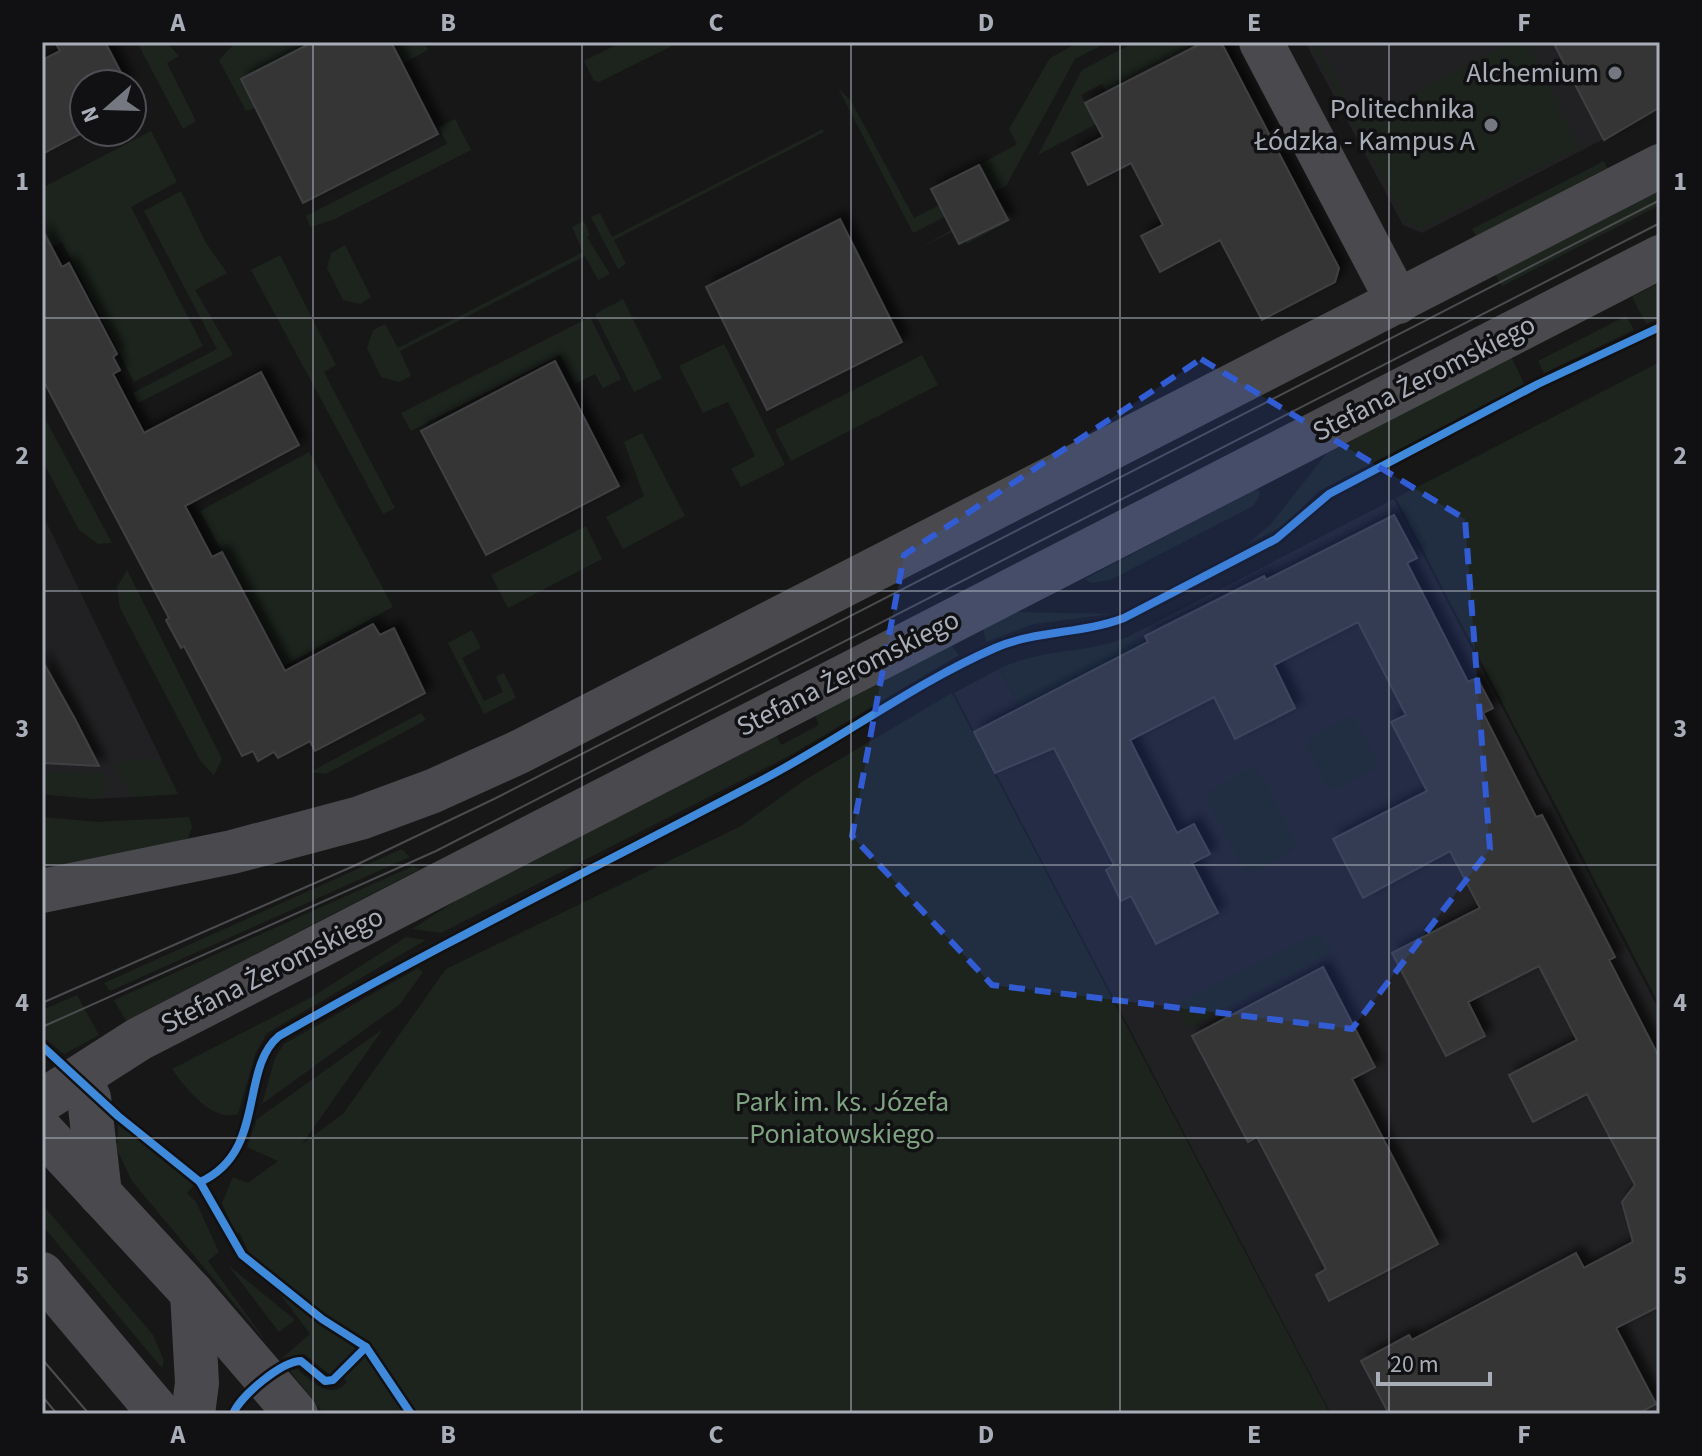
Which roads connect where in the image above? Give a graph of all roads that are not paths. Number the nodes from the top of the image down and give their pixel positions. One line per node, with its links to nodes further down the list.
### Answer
1 (1261, 42): 4 (main road)
2 (1660, 166): 4 (main road)
3 (1660, 257): 6 (main road, Stefana Żeromskiego)
4 (1398, 302): 5 (main road)
5 (42, 891)
6 (79, 1078): 7 (main road, Stefana Żeromskiego); 9 (main road)
7 (42, 1101)
8 (42, 1131): 9 (main road)
9 (100, 1194): 11 (main road)
10 (42, 1274): 12 (main road)
11 (192, 1293): 12 (main road); 13 (main road)
12 (183, 1411)
13 (296, 1414)

